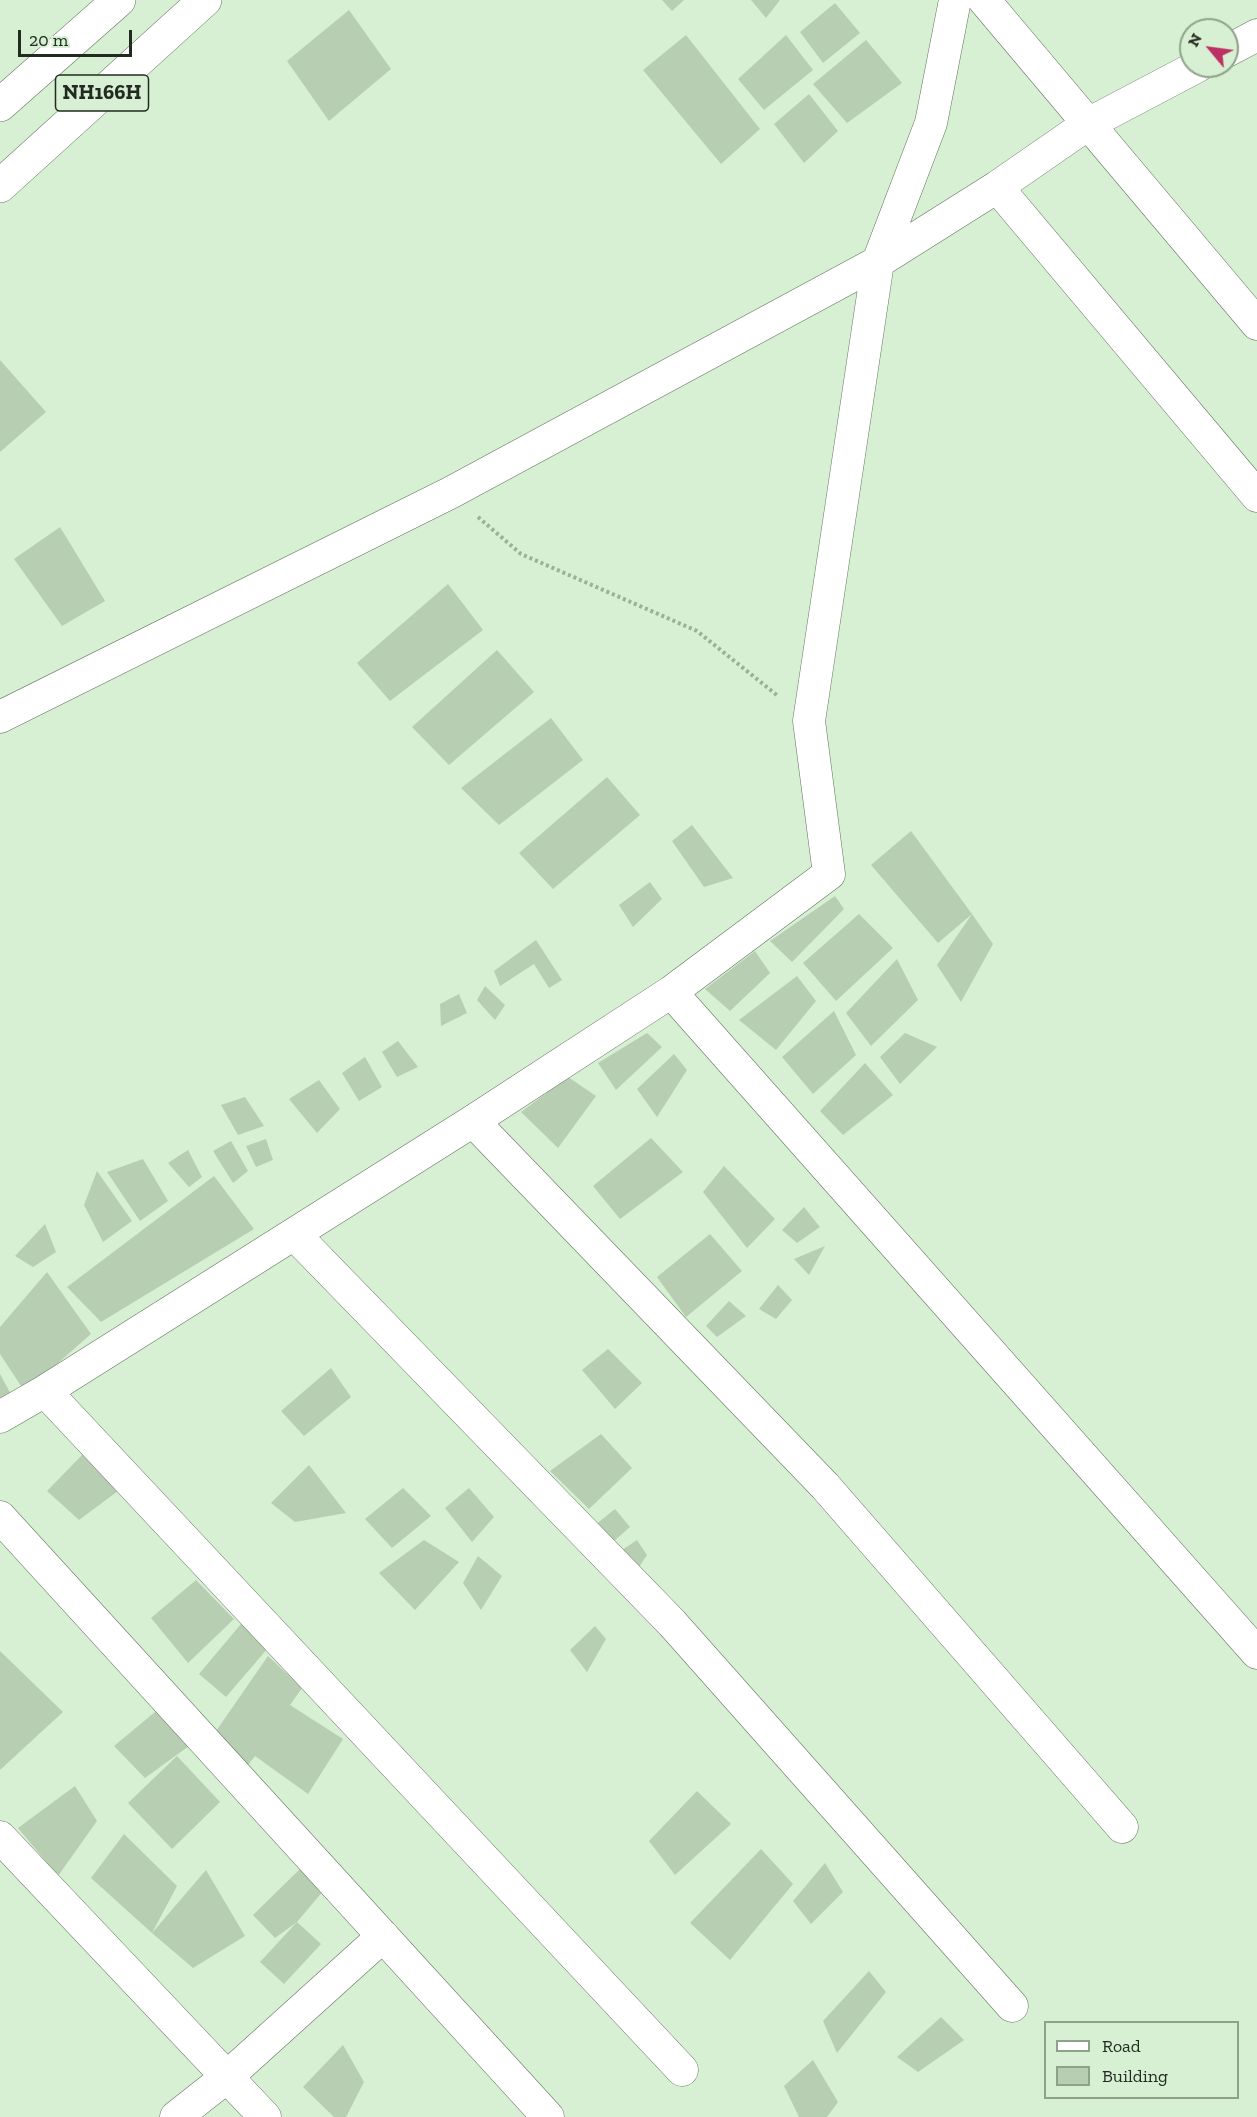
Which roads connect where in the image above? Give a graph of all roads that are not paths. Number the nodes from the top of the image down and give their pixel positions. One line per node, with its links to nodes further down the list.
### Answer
1 (119, 0): 8 (highway)
2 (205, 0): 10 (highway, NH166H)
3 (955, 0): 12 (street)
4 (984, 0): 9 (street)
5 (1257, 35): 6 (street)
6 (1239, 45)
7 (1179, 76): 9 (street)
8 (0, 105)
9 (1088, 124): 11 (street); 13 (street)
10 (0, 186)
11 (997, 187): 12 (street); 14 (street)
12 (878, 262): 15 (street); 16 (street)
13 (1257, 324)
14 (1257, 496)
15 (0, 717)
16 (670, 992): 17 (street); 22 (street)
17 (473, 1121): 18 (street); 23 (street)
18 (294, 1234): 19 (street); 26 (street)
19 (45, 1391): 20 (street); 27 (street)
20 (0, 1418)
21 (0, 1517): 25 (street)
22 (1257, 1653)
23 (1122, 1827)
24 (0, 1837): 28 (street)
25 (383, 1936): 28 (street); 31 (street)
26 (1012, 2006)
27 (682, 2070)
28 (228, 2076): 29 (street); 30 (street)
29 (176, 2117)
30 (265, 2117)
31 (548, 2117)

